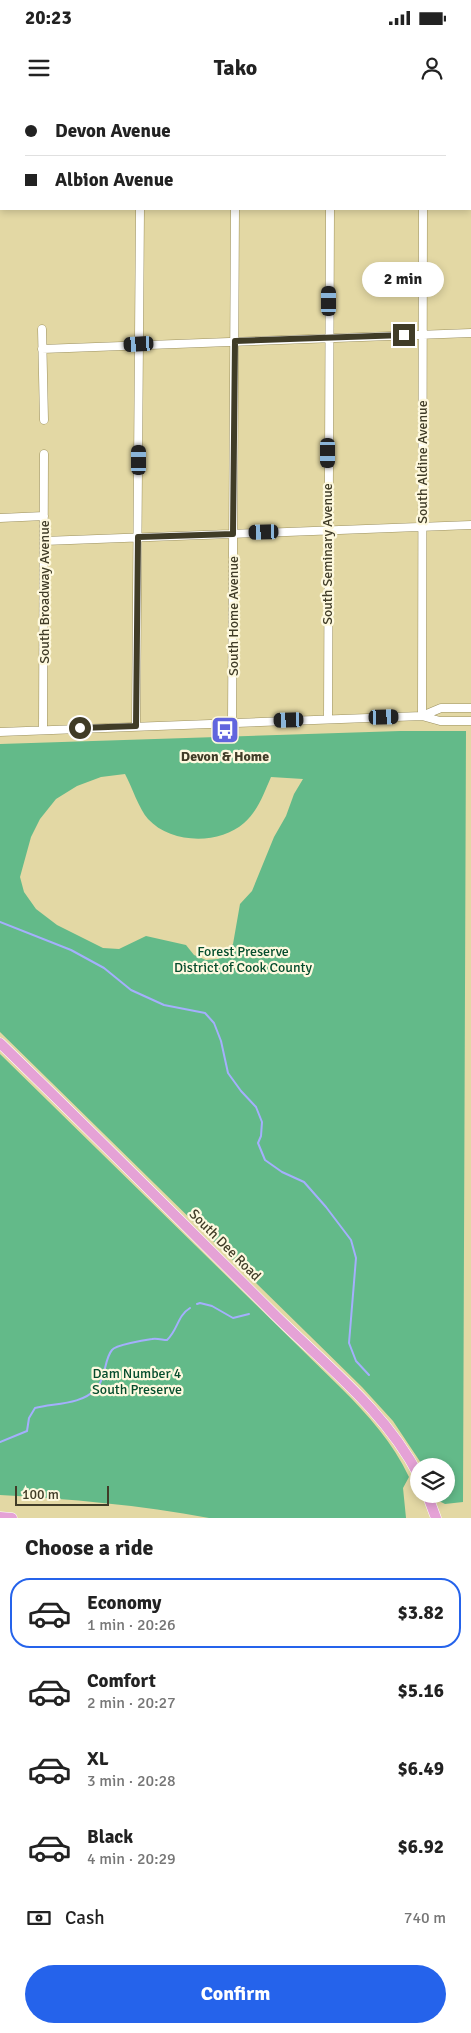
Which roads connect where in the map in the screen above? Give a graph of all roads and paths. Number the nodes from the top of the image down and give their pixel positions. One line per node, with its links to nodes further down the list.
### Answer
1 (140, 210): 10 (street)
2 (235, 210): 9 (street, South Home Avenue)
3 (330, 210): 8 (street, South Seminary Avenue)
4 (423, 210): 7 (street, South Aldine Avenue)
5 (42, 329): 11 (street)
6 (471, 333): 7 (street)
7 (422, 334): 8 (street); 17 (street, South Aldine Avenue)
8 (329, 337): 9 (street); 18 (street, South Seminary Avenue)
9 (235, 341): 10 (street); 19 (street, South Home Avenue)
10 (139, 344): 11 (street); 20 (street)
11 (42, 349): 12 (street)
12 (44, 420)
13 (44, 454): 14 (street, South Broadway Avenue)
14 (44, 516): 15 (street); 21 (street, South Broadway Avenue)
15 (0, 518)
16 (471, 525): 17 (street)
17 (422, 526): 18 (street); 23 (street, South Aldine Avenue)
18 (327, 530): 19 (street); 24 (street, South Seminary Avenue)
19 (233, 534): 20 (street); 26 (street, South Home Avenue)
20 (138, 537): 21 (street); 27 (street)
21 (44, 541): 28 (street, South Broadway Avenue)
22 (471, 708): 23 (street)
23 (422, 716): 24 (street); 25 (street)
24 (328, 719): 26 (street)
25 (471, 721)
26 (232, 723): 27 (street)
27 (136, 726): 28 (street)
28 (43, 730): 29 (street)
29 (0, 732)
30 (0, 1043): 31 (main road, South Dee Road)
31 (410, 1462)
32 (430, 1503): 35 (main road)
33 (0, 1517): 34 (main road)
34 (12, 1518)
35 (436, 1518)

